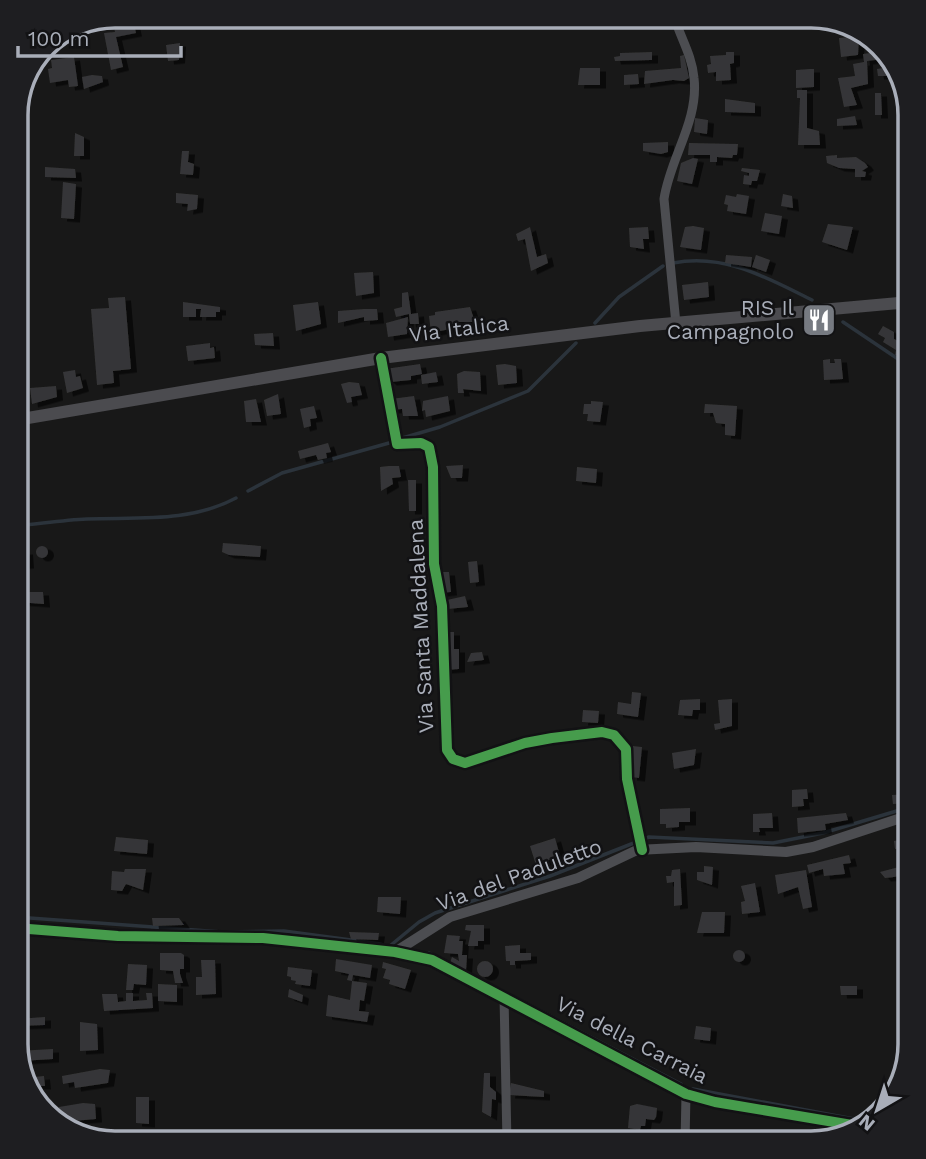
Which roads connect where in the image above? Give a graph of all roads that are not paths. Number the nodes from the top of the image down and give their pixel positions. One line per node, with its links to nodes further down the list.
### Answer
1 (679, 28): 3 (street)
2 (898, 303): 3 (main road, Via Italica)
3 (676, 324): 4 (main road, Via Italica)
4 (381, 358): 5 (main road, Via Italica); 7 (street, Via Santa Maddalena)
5 (28, 418)
6 (898, 819): 7 (street, Via del Paduletto)
7 (640, 844): 9 (street, Via del Paduletto)
8 (28, 929): 9 (street)
9 (395, 952): 10 (street, Via della Carraia)
10 (504, 996): 11 (street, Via della Carraia); 13 (street)
11 (686, 1094): 12 (street, Via della Carraia); 14 (street)
12 (844, 1124)
13 (507, 1131)
14 (685, 1131)

